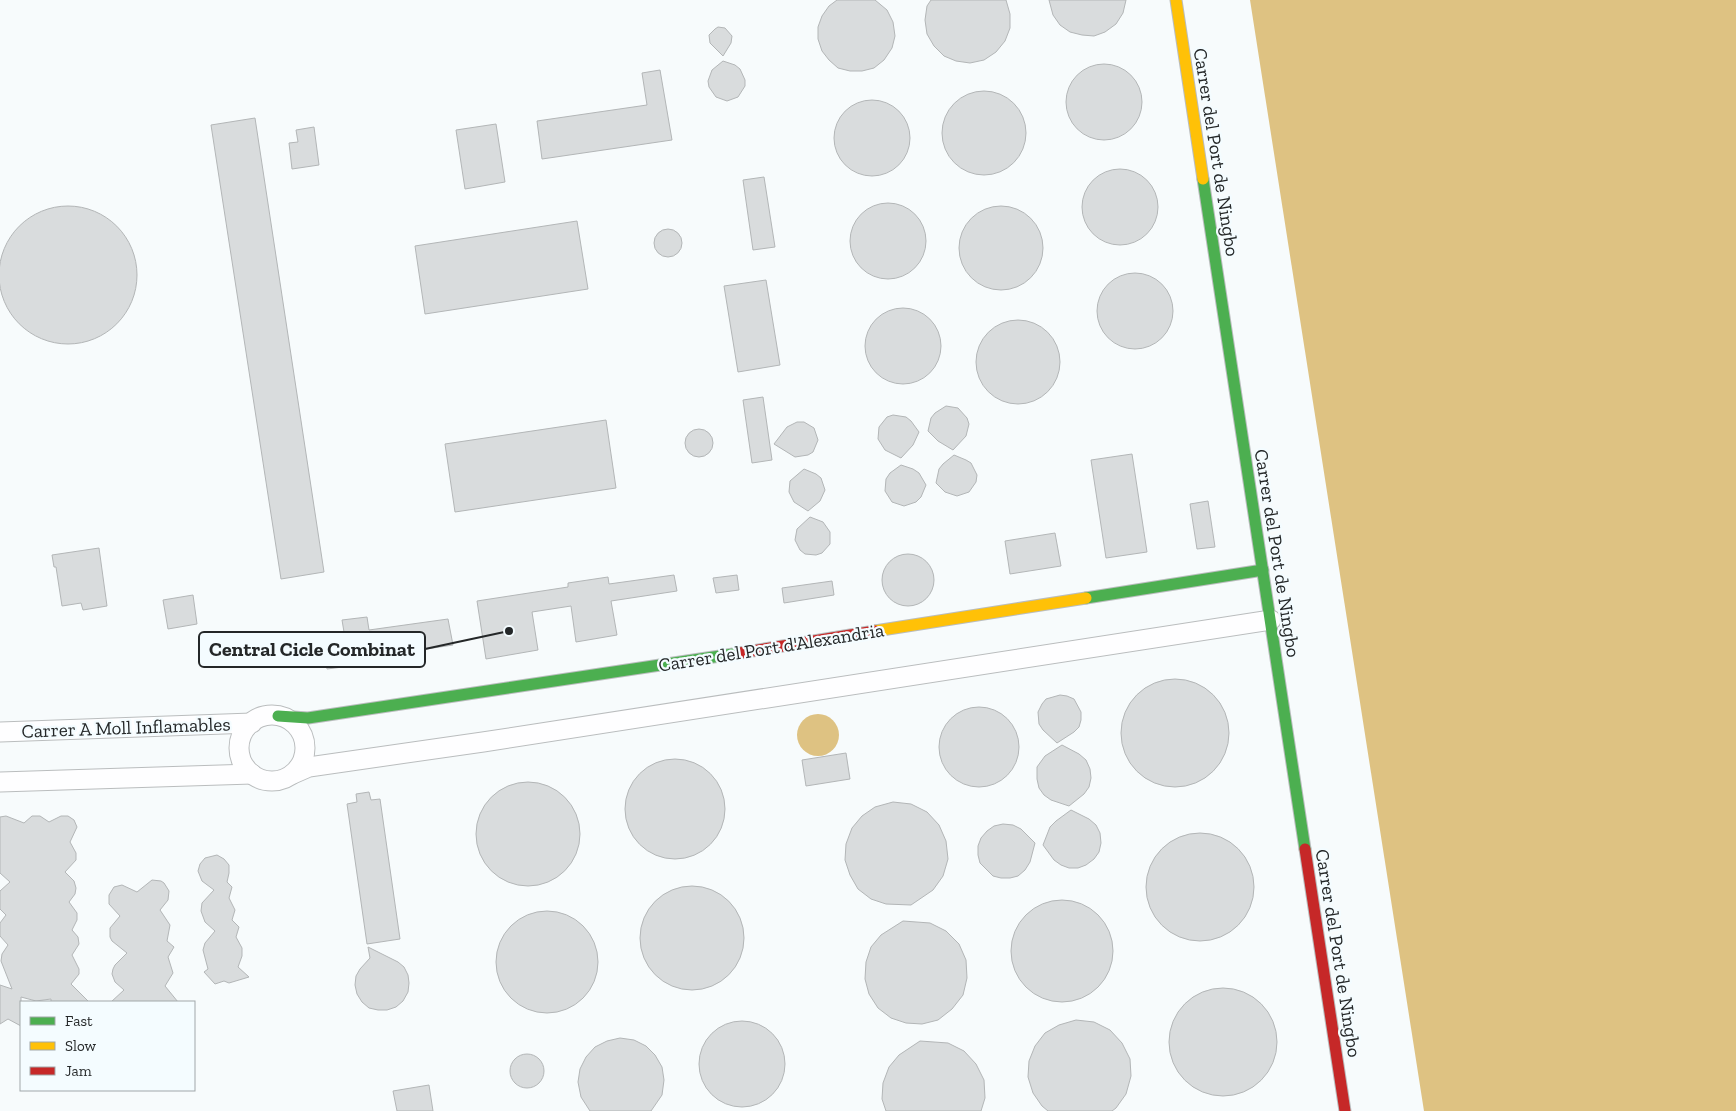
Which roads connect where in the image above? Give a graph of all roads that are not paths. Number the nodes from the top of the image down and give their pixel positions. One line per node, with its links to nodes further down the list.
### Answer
1 (1176, 0): 2 (street, Carrer del Port de Ningbo)
2 (1263, 570): 3 (street, Carrer del Port de Ningbo); 4 (street, Carrer del Port d'Alexandria)
3 (1271, 620): 8 (street); 10 (street, Carrer del Port de Ningbo)
4 (278, 716): 5 (street); 8 (street)
5 (252, 723): 6 (street, Carrer A Moll Inflamables); 7 (street)
6 (0, 732)
7 (252, 774): 8 (street); 9 (street)
8 (293, 774)
9 (0, 782)
10 (1345, 1111)

